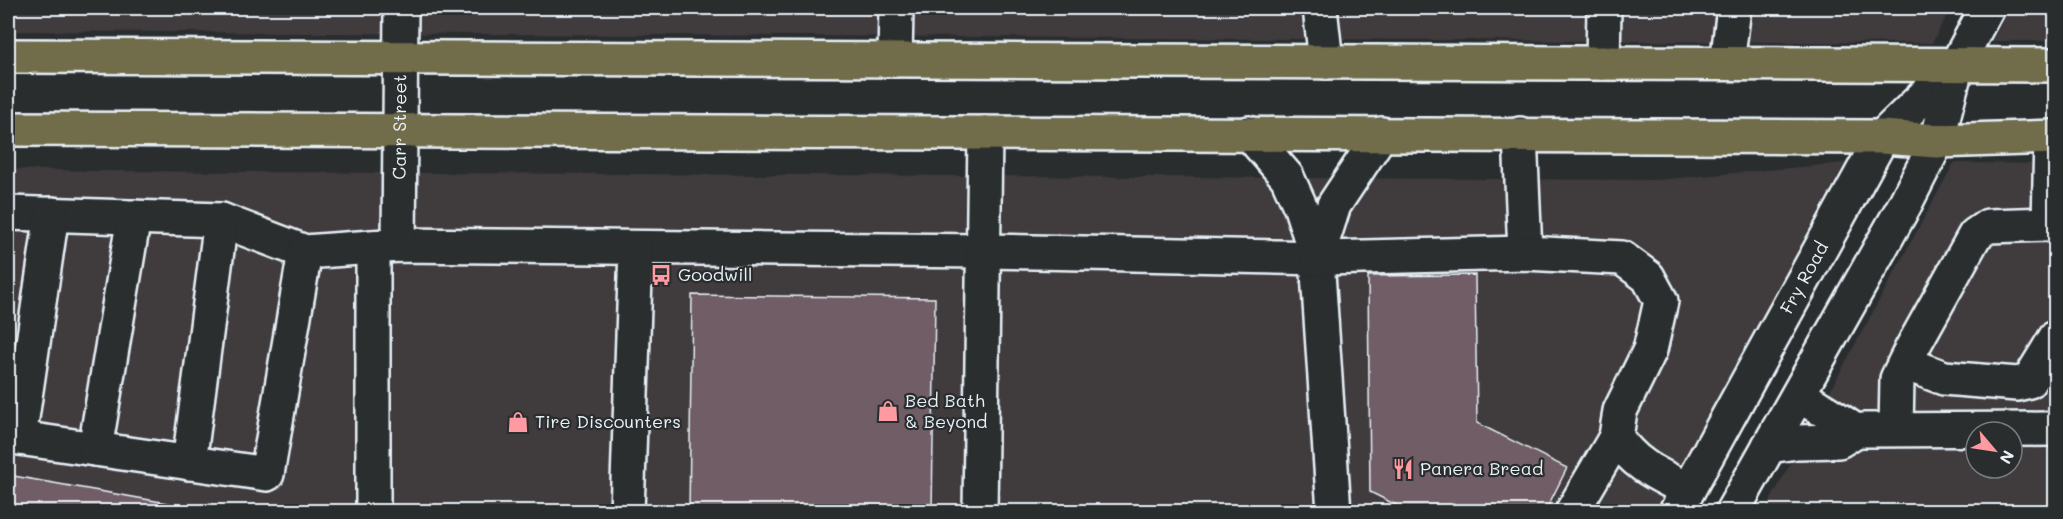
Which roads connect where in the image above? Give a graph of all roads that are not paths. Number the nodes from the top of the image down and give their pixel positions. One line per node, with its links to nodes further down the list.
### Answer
1 (401, 8): 8 (street, Carr Street)
2 (896, 8): 9 (street)
3 (1320, 8): 10 (street)
4 (1604, 8): 11 (street)
5 (1734, 8): 12 (street)
6 (1986, 8): 13 (street, Fry Road)
7 (8, 56): 8 (main road)
8 (399, 58): 9 (main road); 16 (street, Carr Street)
9 (895, 60): 10 (main road)
10 (1326, 62): 11 (main road)
11 (1604, 63): 12 (main road)
12 (1727, 63): 13 (main road)
13 (1958, 64): 14 (main road); 22 (street, Fry Road); 23 (street, Fry Road)
14 (2055, 65)
15 (8, 129): 16 (main road)
16 (401, 131): 17 (main road); 29 (street, Carr Street)
17 (985, 133): 18 (main road); 31 (street)
18 (1249, 133): 19 (main road); 34 (street)
19 (1381, 134): 20 (main road); 34 (street)
20 (1520, 134): 22 (main road); 33 (street)
21 (2053, 136): 23 (main road); 28 (street)
22 (1882, 137): 23 (main road); 46 (street, Fry Road)
23 (1937, 141): 37 (street, Fry Road)
24 (8, 213): 25 (street)
25 (52, 214): 26 (street); 42 (street)
26 (134, 217): 27 (street); 44 (street)
27 (221, 220): 32 (street); 45 (street)
28 (2052, 225): 36 (street)
29 (386, 246): 30 (street); 32 (street); 47 (street, Carr Street)
30 (636, 248): 31 (street); 48 (street)
31 (985, 251): 34 (street); 49 (street)
32 (305, 252): 45 (street)
33 (1525, 253): 34 (street); 41 (street)
34 (1317, 258): 50 (street)
35 (2055, 337): 36 (street)
36 (1905, 363): 38 (street)
37 (1799, 394): 40 (street); 43 (street, Fry Road)
38 (1896, 429): 39 (street); 40 (street)
39 (2055, 429)
40 (1855, 431): 43 (street)
41 (1616, 436): 46 (street); 51 (street)
42 (13, 438): 44 (street)
43 (1769, 446): 52 (street, Fry Road)
44 (95, 449): 45 (street)
45 (189, 463)
46 (1682, 501)
47 (373, 512)
48 (627, 512)
49 (980, 512)
50 (1334, 512)
51 (1572, 512)
52 (1732, 512)

